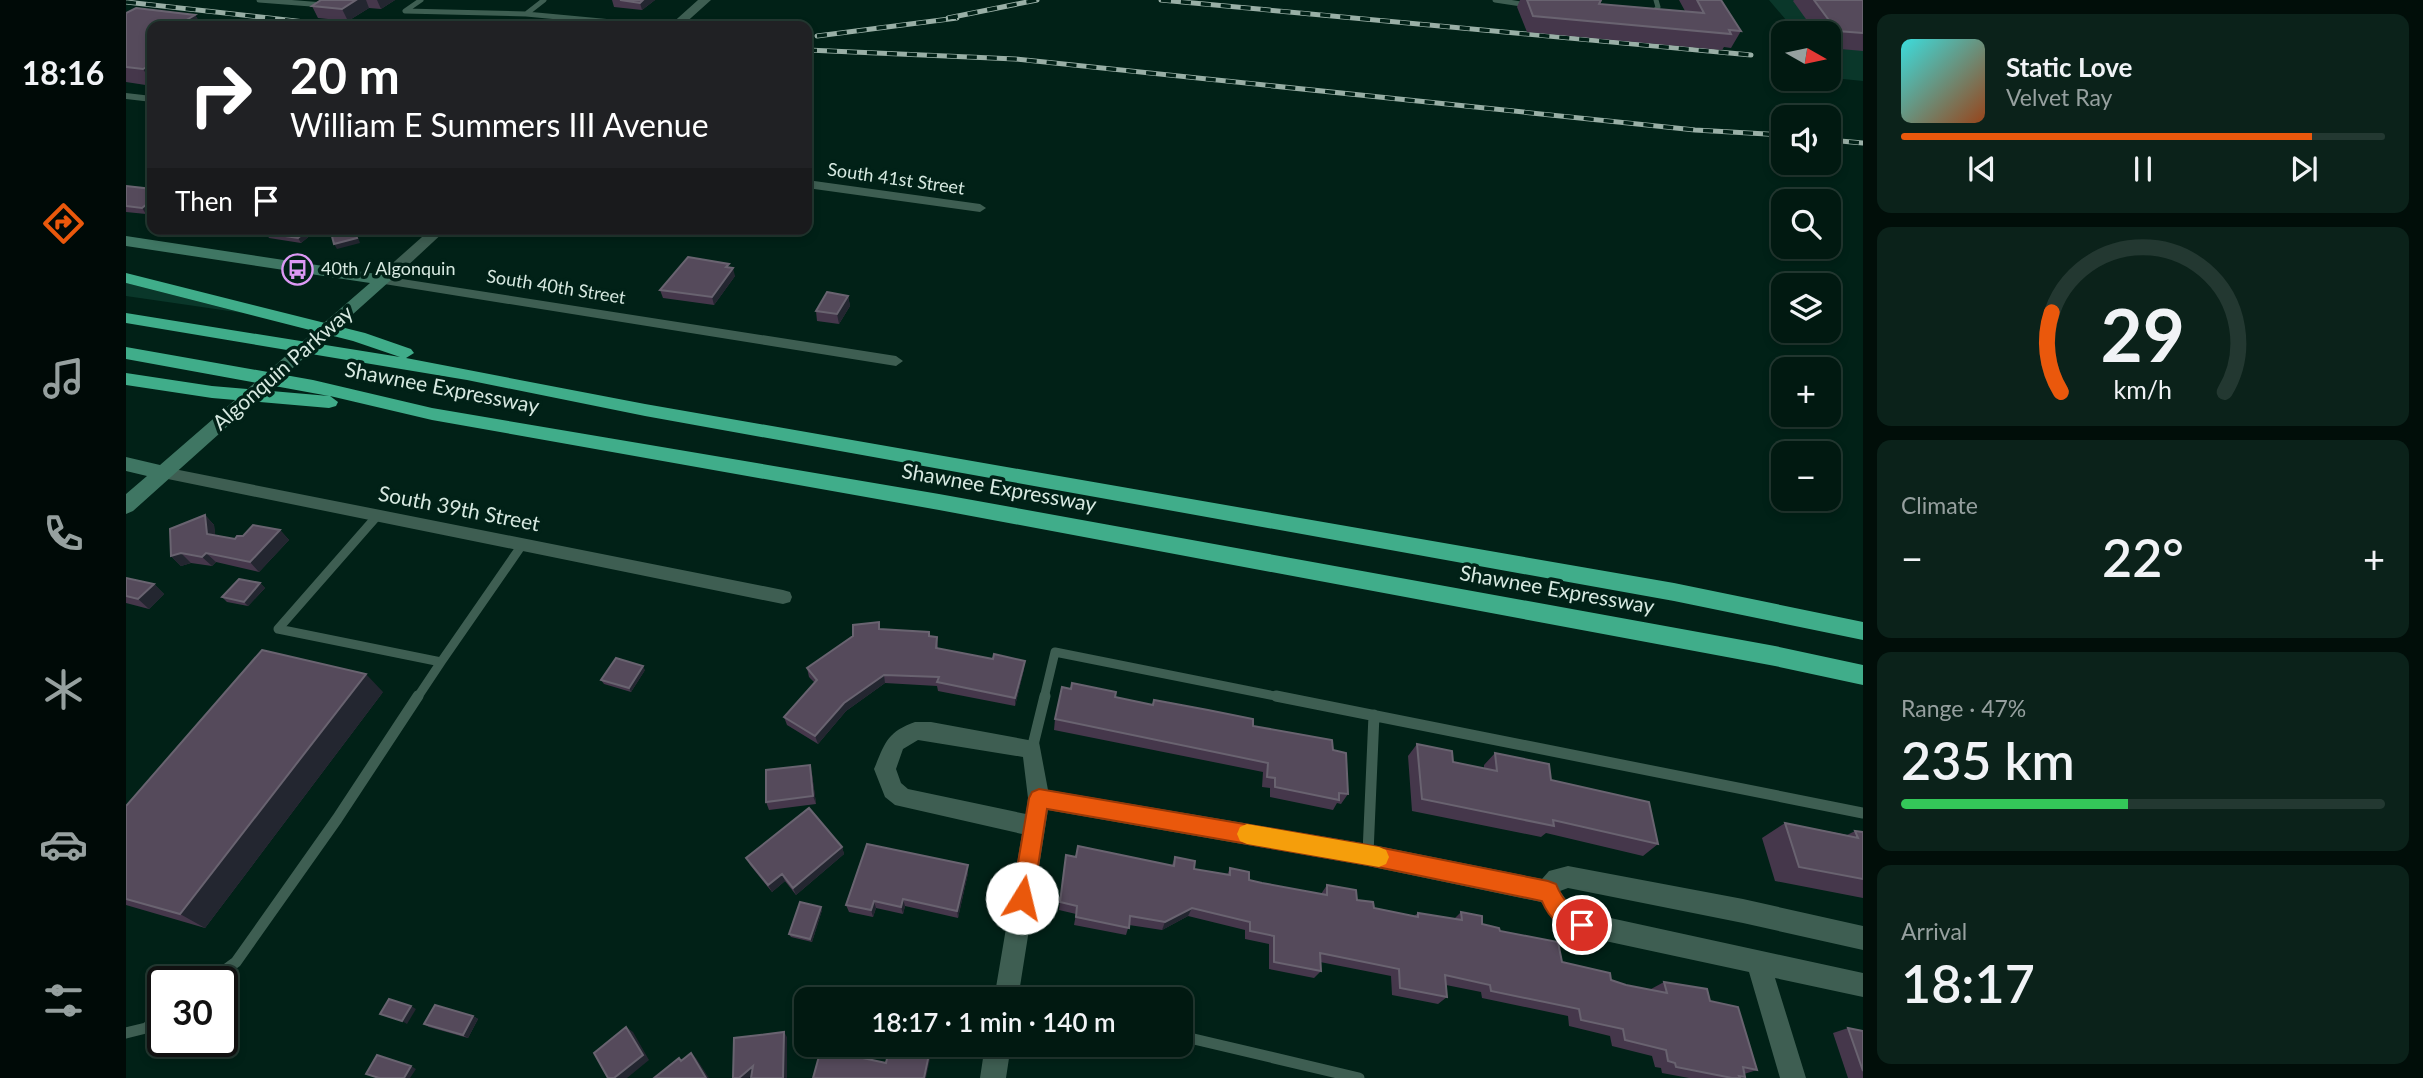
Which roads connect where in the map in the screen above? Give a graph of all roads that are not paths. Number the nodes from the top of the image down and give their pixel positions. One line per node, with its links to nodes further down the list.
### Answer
1 (259, 0): 2 (lane)
2 (332, 0)
3 (421, 0): 9 (lane)
4 (544, 0): 9 (lane)
5 (705, 0): 12 (street)
6 (1495, 0): 8 (lane)
7 (1656, 0): 10 (lane)
8 (1534, 5)
9 (526, 14): 11 (lane)
10 (1641, 14)
11 (602, 21)
12 (681, 21)
13 (126, 96): 14 (street)
14 (147, 98)
15 (812, 185): 16 (street, South 41st Street)
16 (981, 208)
17 (433, 235): 20 (street, Algonquin Parkway)
18 (126, 241): 20 (main road, South 40th Street)
19 (126, 278): 24 (highway)
20 (383, 279): 23 (street, South 40th Street); 28 (main road, Algonquin Parkway)
21 (126, 318): 24 (highway, Shawnee Expressway)
22 (126, 353): 26 (highway, Shawnee Expressway)
23 (896, 361)
24 (467, 374): 33 (highway, Shawnee Expressway)
25 (126, 379): 26 (highway)
26 (306, 393): 35 (highway, Shawnee Expressway)
27 (126, 464): 28 (main road, South 39th Street)
28 (163, 473): 29 (main road, Algonquin Parkway); 30 (street, South 39th Street)
29 (126, 506)
30 (377, 516): 31 (street, South 39th Street); 34 (lane)
31 (522, 545): 32 (street, South 39th Street); 34 (lane)
32 (783, 597)
33 (1863, 631)
34 (441, 662): 45 (lane)
35 (1863, 675)
36 (1374, 715): 37 (lane); 39 (lane); 41 (lane)
37 (1032, 749): 38 (street); 40 (street)
38 (1039, 798): 40 (street); 41 (street)
39 (1863, 813)
40 (1034, 826): 47 (street)
41 (1368, 855): 42 (street)
42 (1548, 892): 43 (street); 44 (street)
43 (1863, 938)
44 (1758, 963): 46 (street); 54 (street)
45 (231, 966)
46 (1863, 985)
47 (1014, 987)
48 (147, 1027): 49 (lane)
49 (126, 1032)
50 (1193, 1039): 53 (lane)
51 (996, 1057): 52 (street)
52 (993, 1078)
53 (1359, 1078)
54 (1793, 1078)

